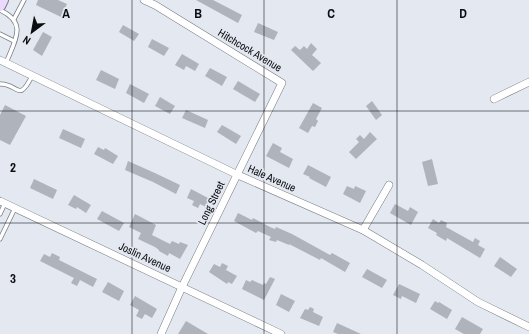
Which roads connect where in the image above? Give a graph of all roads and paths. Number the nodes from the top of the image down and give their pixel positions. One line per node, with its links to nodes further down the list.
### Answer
1 (3, 0): 4 (main road)
2 (24, 0): 6 (lane)
3 (144, 0): 12 (street, Hitchcock Avenue)
4 (0, 6)
5 (0, 10): 6 (lane)
6 (14, 19): 8 (lane)
7 (0, 34): 8 (lane)
8 (14, 42): 9 (lane)
9 (3, 62): 10 (street, Hale Avenue)
10 (32, 76): 13 (lane); 15 (street, Hale Avenue)
11 (529, 82): 14 (street)
12 (282, 83): 15 (street, Long Street)
13 (0, 84)
14 (494, 100)
15 (238, 175): 20 (street, Hale Avenue); 22 (street, Long Street)
16 (389, 185): 20 (street)
17 (3, 202): 18 (street, Joslin Avenue); 19 (lane)
18 (15, 208): 21 (lane); 22 (street, Joslin Avenue)
19 (0, 214)
20 (363, 230): 23 (street, Hale Avenue)
21 (0, 239)
22 (182, 287): 24 (street, Long Street); 25 (street, Joslin Avenue)
23 (529, 327)
24 (161, 334)
25 (281, 334)

